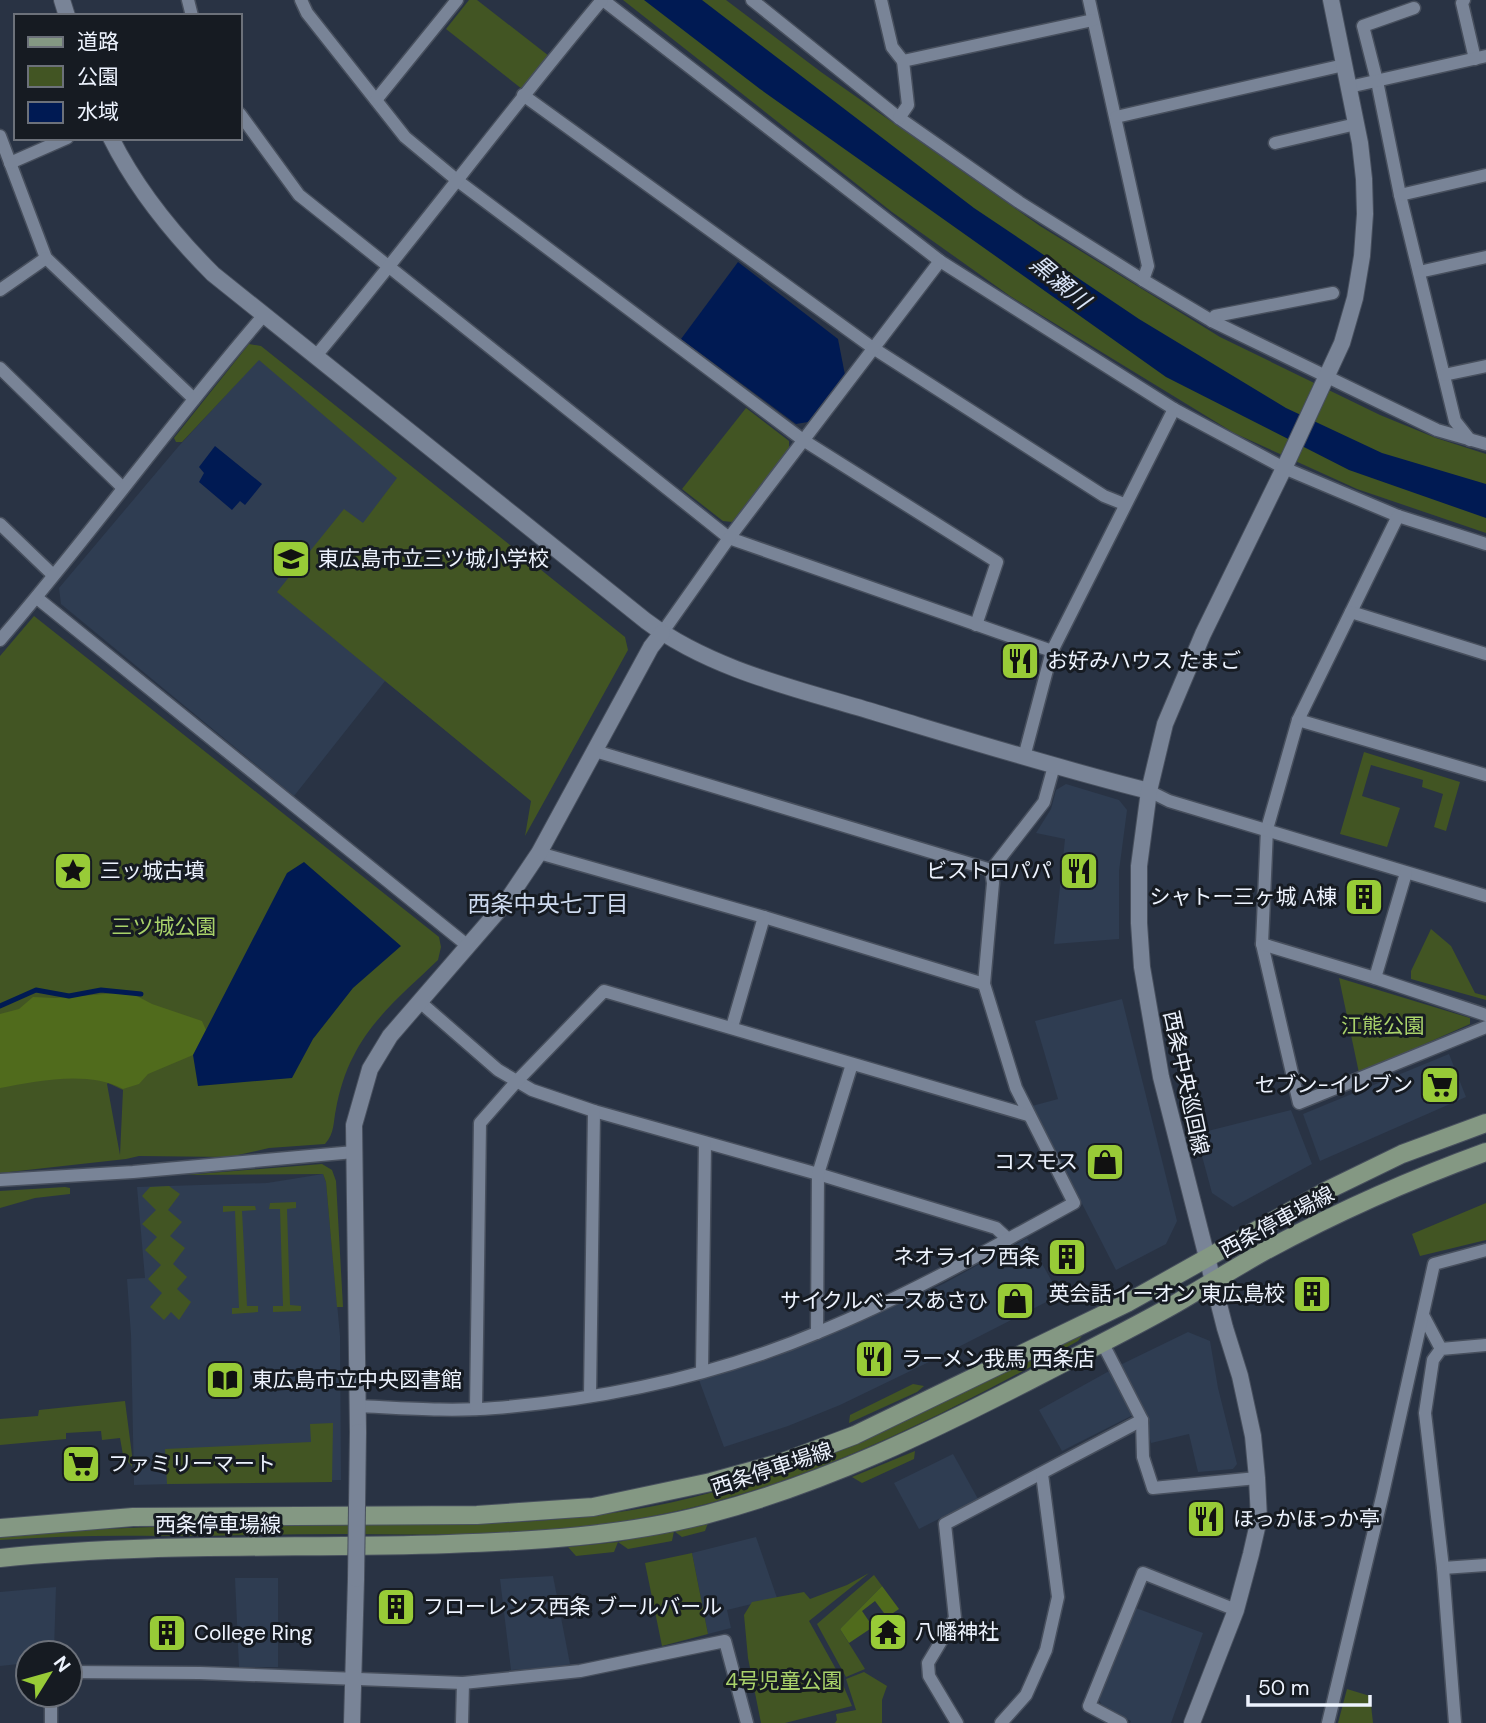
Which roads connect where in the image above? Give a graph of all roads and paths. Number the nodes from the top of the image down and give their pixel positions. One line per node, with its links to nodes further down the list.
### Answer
1 (457, 0): 17 (street)
2 (603, 0): 16 (street); 32 (street)
3 (752, 0): 19 (street)
4 (881, 0): 12 (street)
5 (1089, 0): 10 (street)
6 (1331, 0): 13 (street, 西条中央巡回線)
7 (1464, 0): 11 (street)
8 (303, 1): 17 (street)
9 (1414, 8): 14 (street)
10 (1093, 20): 12 (street); 20 (street)
11 (1481, 58): 14 (street)
12 (904, 61): 19 (street)
13 (1344, 65): 15 (street, 西条中央巡回線); 20 (street)
14 (1377, 81): 15 (street); 29 (street)
15 (1349, 87): 21 (street, 西条中央巡回線)
16 (523, 95): 28 (street); 40 (street)
17 (376, 100): 28 (street)
18 (242, 117): 33 (street)
19 (899, 117): 35 (street)
20 (1116, 117): 35 (street)
21 (1356, 124): 25 (street); 45 (street, 西条中央巡回線)
22 (0, 136): 26 (street)
23 (62, 140): 26 (street)
24 (112, 140): 38 (street)
25 (1275, 143)
26 (10, 163): 31 (street)
27 (1486, 175): 29 (street)
28 (458, 181): 33 (street); 48 (street)
29 (1400, 195): 34 (street)
30 (1486, 257): 34 (street)
31 (46, 258): 36 (street); 46 (street)
32 (940, 261): 40 (street); 47 (street)
33 (388, 265): 41 (street); 56 (street)
34 (1419, 272): 44 (street)
35 (1143, 280): 39 (street)
36 (0, 290)
37 (1334, 293): 39 (street)
38 (263, 316): 41 (street); 46 (street)
39 (1212, 321): 45 (street)
40 (873, 348): 48 (street); 53 (street)
41 (315, 357): 62 (street)
42 (1486, 366): 44 (street)
43 (0, 369): 52 (street)
44 (1444, 375): 49 (street)
45 (1325, 379): 49 (street); 51 (street, 西条中央巡回線)
46 (194, 399): 52 (street)
47 (1174, 409): 51 (street); 53 (street)
48 (803, 440): 56 (street); 61 (street)
49 (1470, 440): 50 (street)
50 (1486, 444)
51 (1286, 465): 54 (street); 71 (street, 西条中央巡回線)
52 (123, 488): 58 (street)
53 (1124, 505): 64 (street)
54 (1398, 516): 57 (street); 60 (street)
55 (0, 524): 58 (street)
56 (729, 538): 61 (street); 62 (street)
57 (1486, 544)
58 (53, 575): 59 (street)
59 (37, 598): 63 (street); 79 (street)
60 (1351, 612): 65 (street); 66 (street)
61 (976, 625): 64 (street)
62 (662, 633): 67 (street); 68 (street)
63 (0, 640)
64 (1052, 651): 68 (street)
65 (1486, 654)
66 (1298, 720): 70 (street); 72 (street)
67 (595, 751): 73 (street); 74 (street)
68 (1024, 757): 69 (street)
69 (1054, 766): 71 (street); 74 (street)
70 (1486, 775)
71 (1149, 791): 72 (street); 98 (street, 西条中央巡回線)
72 (1267, 829): 75 (street); 78 (street)
73 (539, 853): 77 (street); 79 (street)
74 (991, 870): 81 (street)
75 (1406, 873): 76 (street); 80 (street)
76 (1486, 896)
77 (764, 917): 81 (street); 84 (street)
78 (1262, 944): 80 (street); 85 (street)
79 (468, 946): 82 (street)
80 (1375, 978): 83 (street)
81 (984, 984): 89 (street)
82 (419, 1002): 87 (street); 92 (street)
83 (1486, 1015)
84 (732, 1027): 86 (street); 87 (street)
85 (1486, 1027)
86 (852, 1064): 89 (street); 94 (street)
87 (517, 1081): 88 (street); 108 (street)
88 (594, 1111): 91 (street); 106 (street)
89 (1028, 1115): 96 (street)
90 (1486, 1123): 98 (main road, 西条停車場線)
91 (705, 1143): 94 (street); 105 (street)
92 (354, 1152): 95 (street); 107 (street)
93 (1486, 1152): 99 (main road, 西条停車場線)
94 (818, 1174): 96 (street); 101 (street)
95 (0, 1180)
96 (1008, 1239): 101 (street)
97 (1486, 1250): 100 (street)
98 (1207, 1258): 99 (street, 西条中央巡回線); 112 (main road, 西条停車場線)
99 (1214, 1281): 102 (main road, 西条停車場線); 111 (street, 西条中央巡回線)
100 (1423, 1315): 104 (street); 127 (street)
101 (817, 1333): 105 (street)
102 (1102, 1342): 109 (street); 113 (main road, 西条停車場線)
103 (1486, 1345): 104 (street)
104 (1441, 1349): 115 (street)
105 (702, 1371): 106 (street)
106 (590, 1396): 108 (street)
107 (357, 1406): 108 (street); 118 (street, bridge)
108 (476, 1409)
109 (1142, 1420): 110 (street); 111 (street)
110 (1042, 1474): 123 (street); 124 (street)
111 (1257, 1478): 116 (street, 西条中央巡回線)
112 (0, 1528)
113 (0, 1558)
114 (1486, 1565): 115 (street)
115 (1443, 1568): 128 (street)
116 (1236, 1609): 125 (street); 126 (street, 西条中央巡回線)
117 (84, 1672): 118 (street)
118 (353, 1678): 119 (street); 120 (street)
119 (463, 1683): 121 (street); 122 (street)
120 (352, 1723)
121 (462, 1723)
122 (747, 1723)
123 (957, 1723)
124 (1001, 1723)
125 (1121, 1723)
126 (1192, 1723)
127 (1328, 1723)
128 (1455, 1723)

